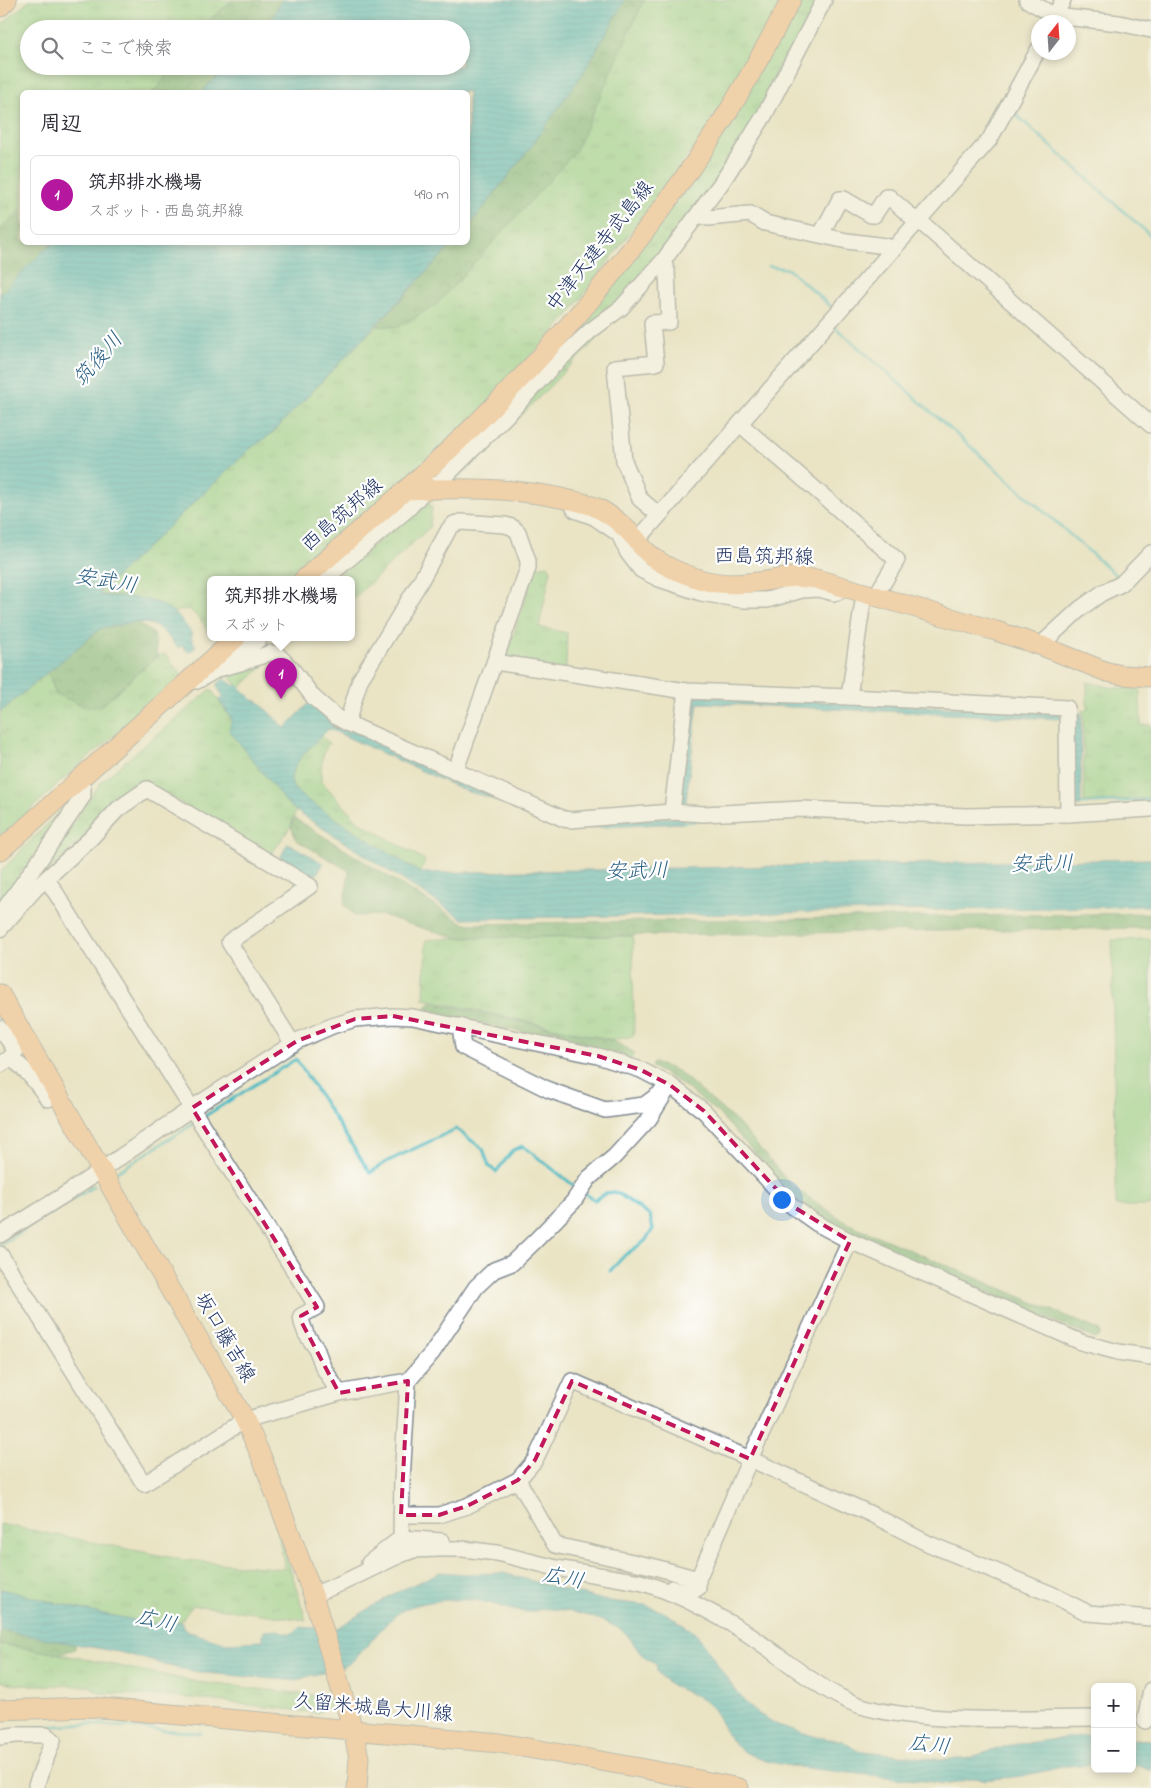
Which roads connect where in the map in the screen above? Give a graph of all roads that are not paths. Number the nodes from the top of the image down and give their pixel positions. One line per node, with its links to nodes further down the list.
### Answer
1 (7, 0): 6 (main road)
2 (791, 0): 20 (main road, 中津天建寺武島線)
3 (824, 0): 12 (street)
4 (1027, 0): 7 (street)
5 (1063, 0): 8 (street)
6 (0, 6)
7 (1048, 15)
8 (1056, 15)
9 (1076, 20): 10 (street)
10 (1151, 30)
11 (1033, 60): 13 (street)
12 (698, 215): 14 (street); 16 (street)
13 (918, 221): 14 (street); 15 (street); 18 (street)
14 (820, 234): 15 (street)
15 (894, 249): 17 (street)
16 (663, 261): 19 (street); 22 (street)
17 (740, 424): 22 (street); 28 (street)
18 (1151, 425)
19 (426, 489): 20 (main road, 西島筑邦線); 21 (main road, 西島筑邦線); 26 (street)
20 (406, 490): 25 (main road, 西島筑邦線)
21 (574, 501): 23 (main road, 西島筑邦線); 27 (street)
22 (659, 515): 23 (street)
23 (636, 538): 27 (main road, 西島筑邦線)
24 (1151, 553): 31 (street)
25 (308, 576)
26 (329, 576)
27 (846, 589): 28 (main road, 西島筑邦線)
28 (870, 596): 31 (main road, 西島筑邦線); 37 (street)
29 (233, 641): 35 (main road)
30 (256, 641): 33 (street)
31 (1042, 646): 34 (main road, 西島筑邦線)
32 (495, 662): 36 (street); 38 (street); 39 (street)
33 (227, 666): 35 (street); 38 (street)
34 (1151, 677)
35 (187, 681): 40 (main road)
36 (686, 691): 37 (street); 42 (street)
37 (849, 697): 43 (street)
38 (347, 723): 39 (street)
39 (455, 772): 42 (street)
40 (79, 779): 44 (main road); 46 (street)
41 (1151, 809): 43 (street)
42 (672, 812): 43 (street)
43 (1068, 814)
44 (0, 850)
45 (47, 880): 47 (street); 51 (street); 55 (street)
46 (0, 915)
47 (0, 929)
48 (0, 994): 54 (main road, 坂口藤吉線)
49 (460, 1026): 51 (street); 53 (street); 53 (street)
50 (0, 1028): 52 (street)
51 (293, 1044): 55 (street)
52 (5, 1062): 54 (street)
53 (670, 1085): 58 (street); 61 (street)
54 (57, 1094): 56 (main road, 坂口藤吉線)
55 (192, 1108): 56 (street); 62 (street)
56 (101, 1169): 57 (street); 63 (main road, 坂口藤吉線)
57 (0, 1235)
58 (850, 1241): 60 (street); 64 (street)
59 (0, 1254): 63 (street)
60 (1151, 1357)
61 (408, 1381): 62 (street); 66 (street)
62 (339, 1394): 63 (street)
63 (245, 1420): 72 (main road, 坂口藤吉線)
64 (750, 1458): 65 (street); 70 (street); 73 (street)
65 (518, 1480): 66 (street); 70 (street)
66 (401, 1515): 67 (street)
67 (402, 1538): 68 (street); 69 (street)
68 (463, 1549): 69 (street); 71 (street)
69 (365, 1571): 72 (street)
70 (698, 1579): 71 (street)
71 (654, 1586): 76 (street)
72 (313, 1598): 77 (main road, 坂口藤吉線)
73 (1151, 1618)
74 (1151, 1690): 78 (street)
75 (0, 1710): 77 (main road, 久留米城島大川線)
76 (1091, 1718)
77 (350, 1721): 81 (main road, 坂口藤吉線); 82 (main road, 久留米城島大川線)
78 (1143, 1721)
79 (0, 1737): 80 (street)
80 (37, 1788)
81 (357, 1788)
82 (738, 1788)

